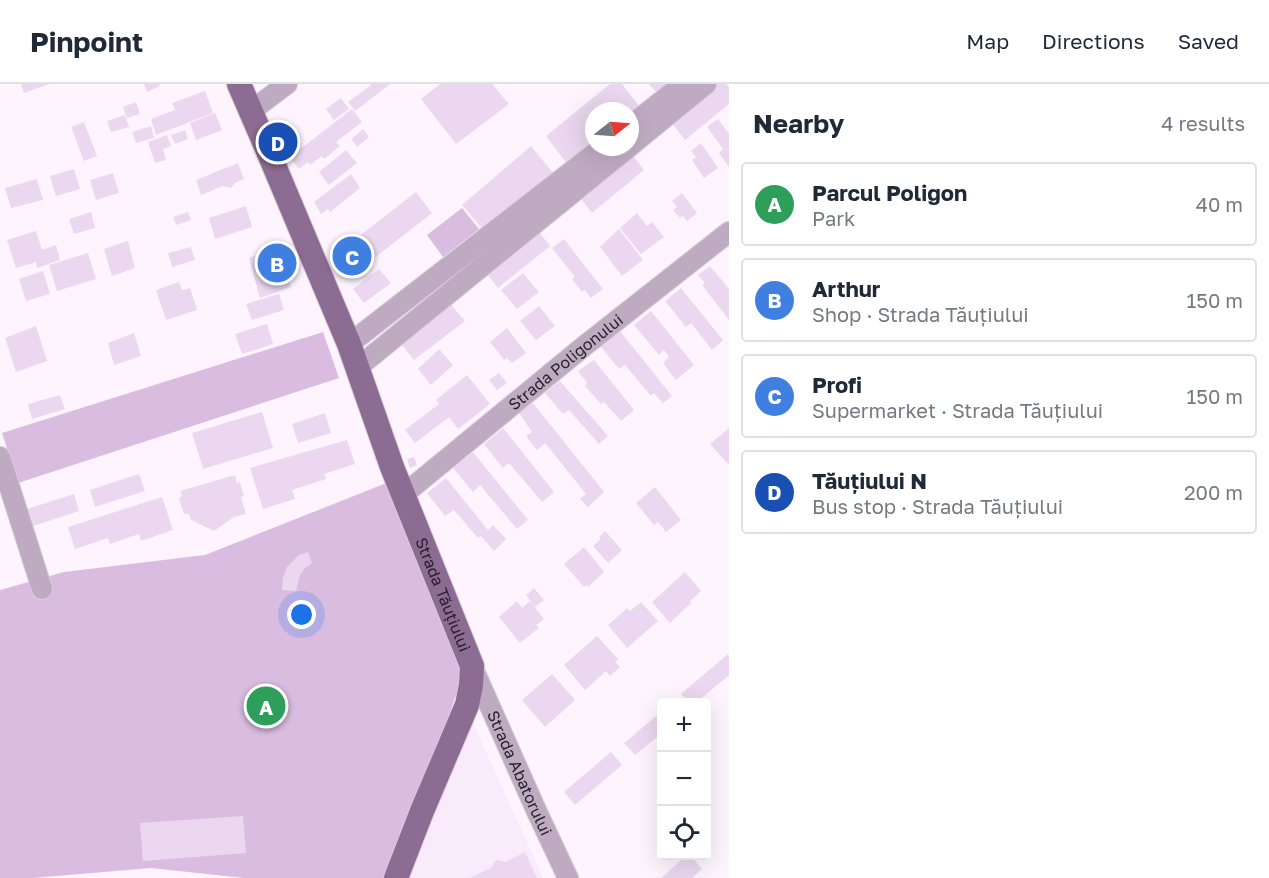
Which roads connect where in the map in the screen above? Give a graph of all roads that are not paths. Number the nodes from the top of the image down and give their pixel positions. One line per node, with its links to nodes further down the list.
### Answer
1 (239, 84): 5 (main road, Strada Tăuțiului)
2 (287, 84): 5 (street)
3 (683, 84): 6 (street)
4 (706, 84): 7 (street)
5 (252, 111): 11 (main road, Strada Tăuțiului)
6 (639, 119)
7 (639, 140)
8 (591, 156): 11 (street)
9 (619, 156): 12 (street)
10 (729, 232): 14 (street, Strada Poligonului)
11 (349, 344): 12 (main road, Strada Tăuțiului)
12 (357, 368): 14 (main road, Strada Tăuțiului)
13 (0, 457): 15 (street)
14 (403, 495): 16 (main road, Strada Tăuțiului)
15 (42, 589)
16 (472, 666): 17 (main road, Strada Tăuțiului); 18 (street, Strada Abatorului)
17 (396, 878)
18 (568, 878)

